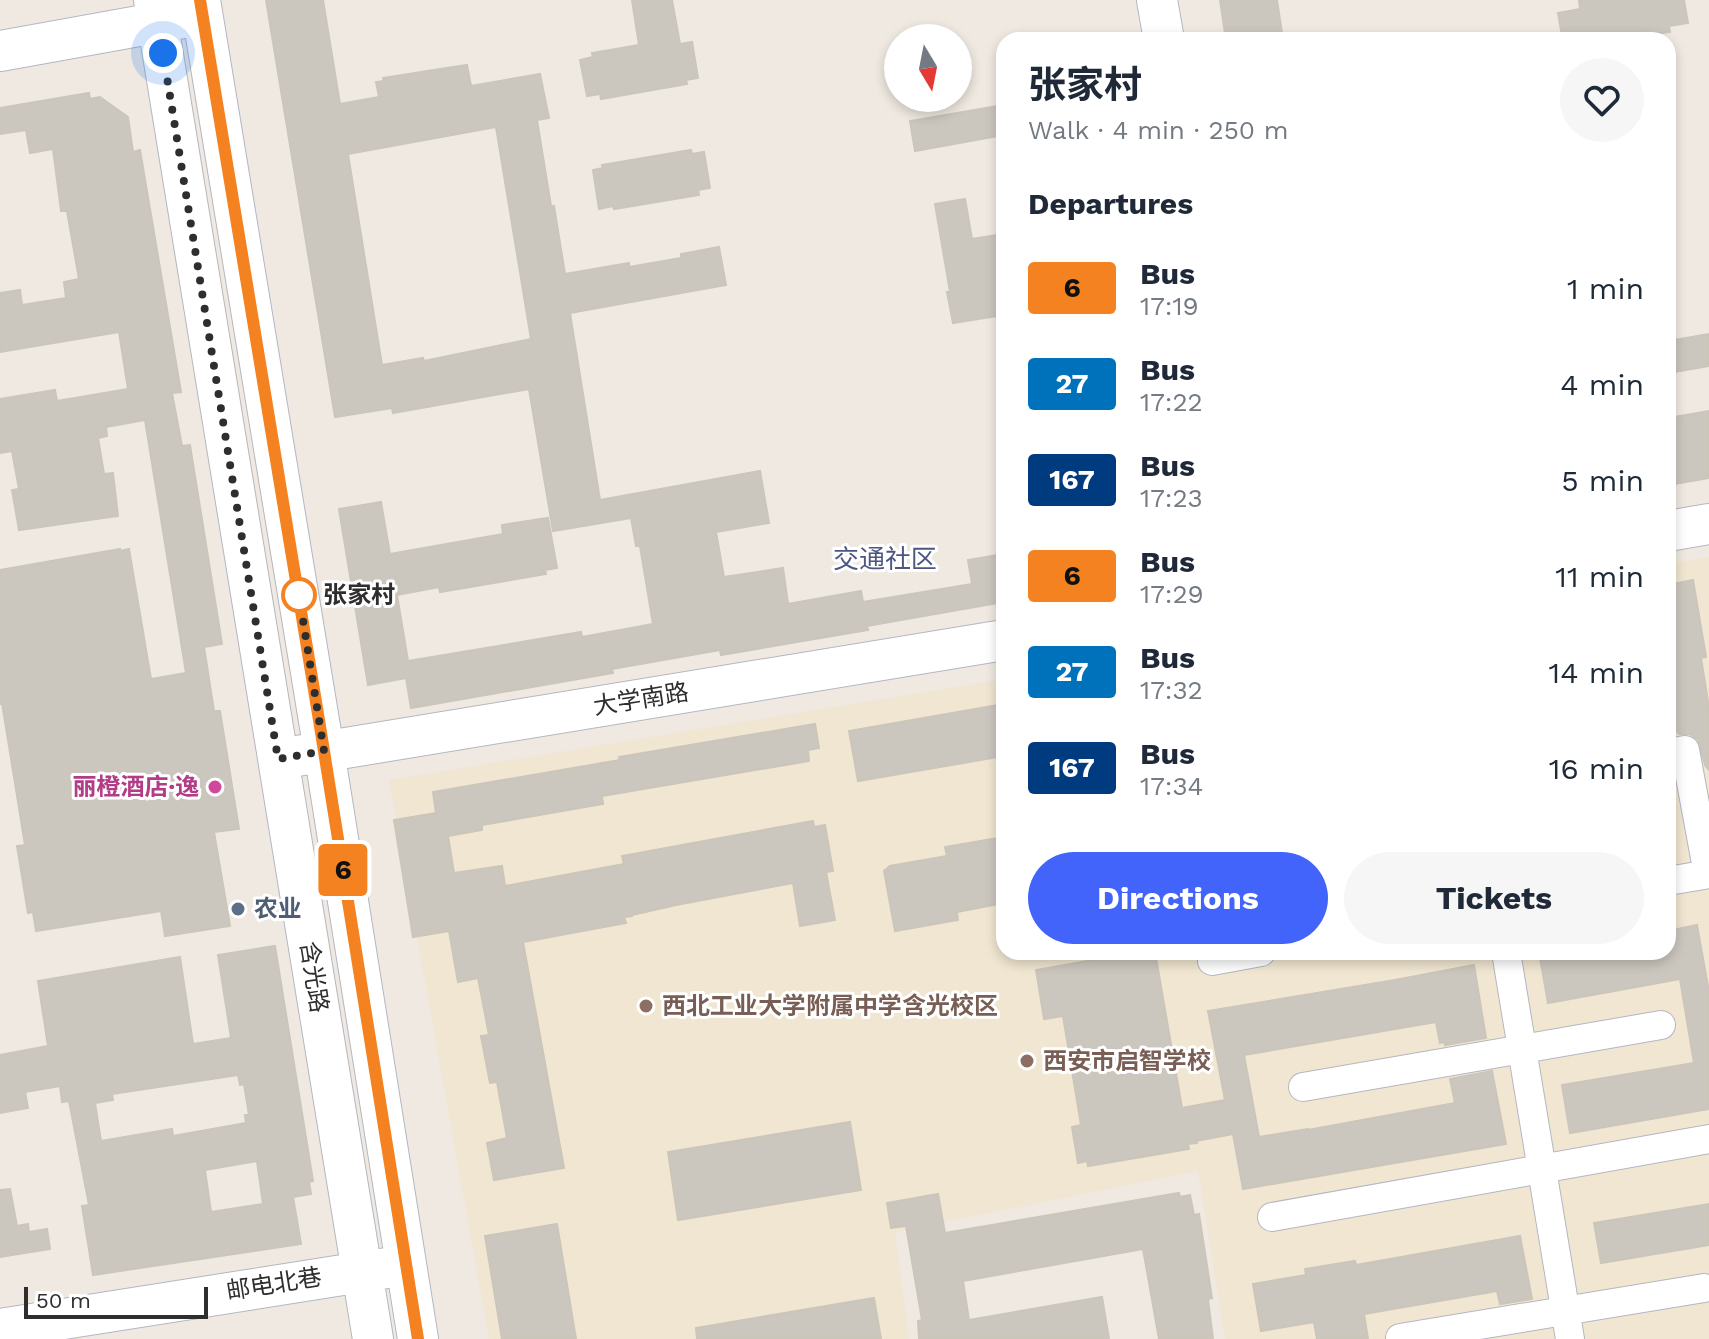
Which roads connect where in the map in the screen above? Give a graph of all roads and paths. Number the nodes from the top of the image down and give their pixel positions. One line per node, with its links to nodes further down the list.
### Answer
1 (1157, 0): 4 (main road)
2 (201, 7): 3 (main road); 9 (main road, 含光路)
3 (156, 12): 5 (main road); 11 (main road, 含光路)
4 (1163, 32)
5 (0, 51)
6 (1709, 524): 7 (main road)
7 (1676, 530)
8 (996, 641): 9 (main road, 大学南路)
9 (324, 751): 11 (main road, 大学南路); 23 (main road, 含光路)
10 (1676, 752): 12 (street)
11 (278, 759): 24 (main road, 含光路)
12 (1708, 874): 13 (street)
13 (1676, 880)
14 (1217, 960): 16 (street)
15 (1507, 960): 18 (street)
16 (1212, 961)
17 (1661, 1025): 18 (street)
18 (1522, 1049): 19 (street); 21 (street)
19 (1303, 1087)
20 (1709, 1139): 21 (street)
21 (1542, 1169): 22 (street); 26 (street)
22 (1272, 1217)
23 (407, 1266): 24 (main road, 邮电北巷); 30 (main road, 含光路)
24 (362, 1270): 27 (main road, 邮电北巷); 29 (main road, 含光路)
25 (1704, 1288): 26 (street)
26 (1567, 1325): 28 (street)
27 (0, 1329)
28 (1400, 1338)
29 (373, 1339)
30 (418, 1339)

